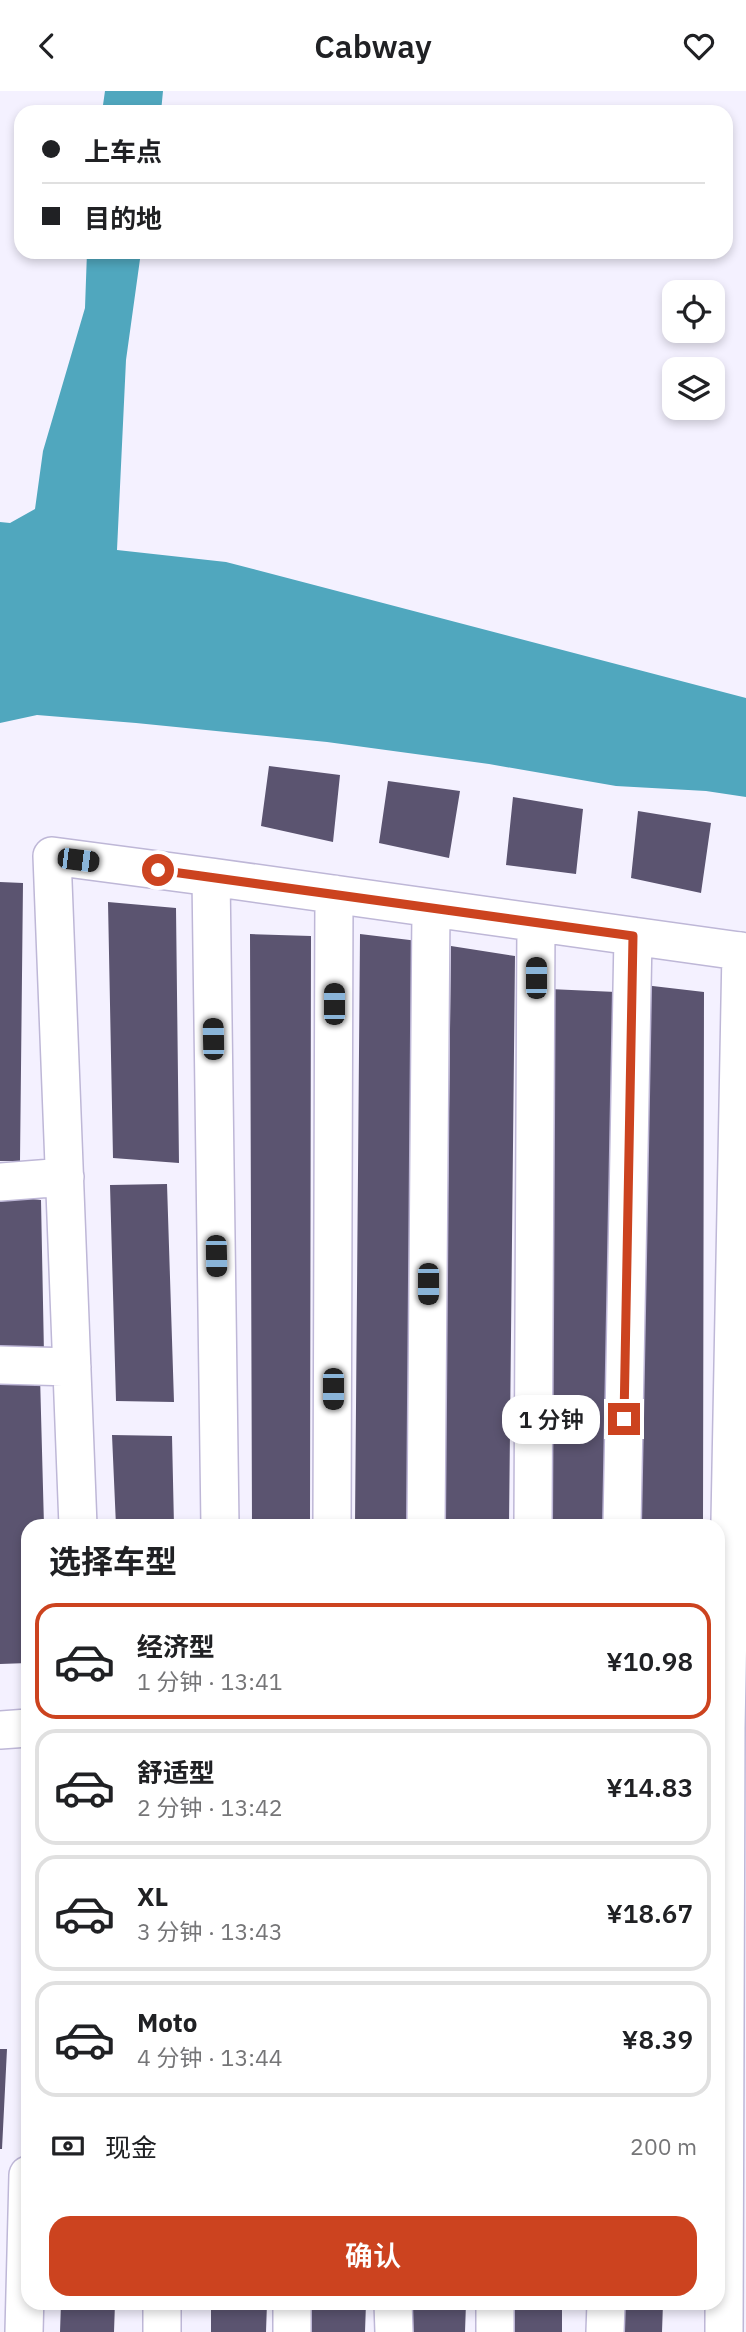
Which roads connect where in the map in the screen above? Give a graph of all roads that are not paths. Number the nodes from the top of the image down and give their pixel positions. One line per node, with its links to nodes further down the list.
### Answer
1 (211, 877): 2 (street); 7 (street); 12 (street)
2 (334, 894): 3 (street); 13 (street)
3 (431, 908): 4 (street); 14 (street)
4 (536, 923): 5 (street); 15 (street)
5 (633, 936): 6 (street); 16 (street)
6 (744, 951): 17 (street)
7 (65, 1177): 8 (street); 10 (street)
8 (0, 1182)
9 (0, 1365): 10 (street)
10 (72, 1367): 11 (street)
11 (78, 1519)
12 (220, 1519)
13 (332, 1519)
14 (426, 1519)
15 (533, 1519)
16 (622, 1519)
17 (737, 1574): 18 (street)
18 (725, 1697)
19 (21, 1728): 20 (street)
20 (0, 1730)
21 (25, 2310): 28 (street)
22 (162, 2310): 29 (street)
23 (292, 2310): 30 (street)
24 (393, 2310): 31 (street)
25 (495, 2310): 32 (street)
26 (606, 2310): 33 (street)
27 (723, 2310): 34 (street)
28 (24, 2332)
29 (162, 2332)
30 (292, 2332)
31 (394, 2332)
32 (495, 2332)
33 (605, 2332)
34 (724, 2332)

